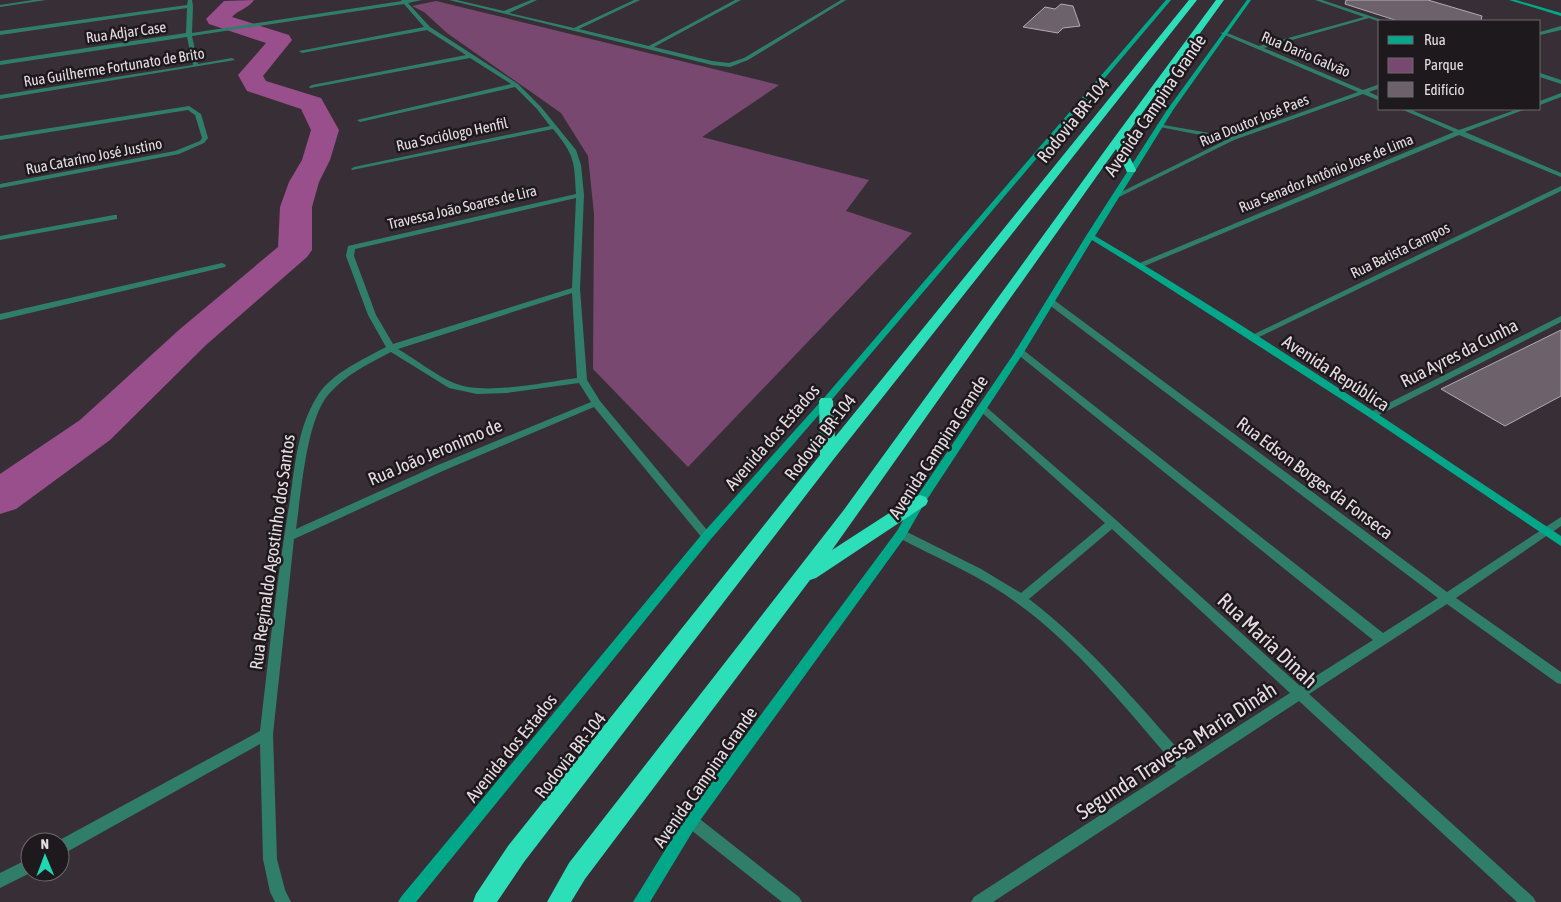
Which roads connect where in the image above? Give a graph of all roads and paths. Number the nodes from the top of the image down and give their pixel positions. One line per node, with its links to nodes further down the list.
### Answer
1 (44, 0): 16 (street)
2 (420, 0): 14 (street, Rua Adjar Case)
3 (451, 0): 17 (street)
4 (536, 0): 17 (street)
5 (638, 0): 23 (street)
6 (739, 0): 28 (street)
7 (844, 0): 28 (street)
8 (1169, 0): 74 (main road, Avenida dos Estados)
9 (1193, 0): 78 (highway, Rodovia BR-104)
10 (1220, 0): 53 (highway)
11 (1249, 0): 25 (main road, Avenida Campina Grande)
12 (1317, 0): 19 (street)
13 (1511, 0): 18 (main road)
14 (404, 1): 21 (street); 27 (street, Rua Adjar Case)
15 (190, 3): 24 (street); 27 (street)
16 (0, 6)
17 (504, 13): 23 (street)
18 (1561, 15)
19 (1368, 17): 20 (street); 29 (street)
20 (1378, 20)
21 (428, 28): 30 (street); 31 (street)
22 (1561, 28): 26 (street)
23 (576, 29): 28 (street)
24 (0, 33)
25 (1223, 33): 29 (street, Rua Dario Galvão); 48 (main road, Avenida Campina Grande)
26 (1541, 34)
27 (189, 35): 33 (street, Rua Adjar Case); 34 (street)
28 (651, 47)
29 (1258, 48): 40 (street, Rua Dario Galvão)
30 (302, 51)
31 (470, 56): 37 (street); 38 (street)
32 (232, 60): 34 (street, Rua Guilherme Fortunato de Brito)
33 (0, 63)
34 (196, 66): 42 (street, Rua Guilherme Fortunato de Brito)
35 (1541, 75): 36 (street)
36 (1561, 82)
37 (516, 86): 47 (street); 49 (street)
38 (312, 87)
39 (1378, 87): 40 (street, Rua Doutor José Paes)
40 (1363, 92): 43 (street, Rua Dario Galvão); 52 (street, Rua Doutor José Paes)
41 (1561, 95): 44 (street)
42 (0, 98)
43 (1378, 98)
44 (1541, 103)
45 (1406, 110): 50 (street)
46 (1520, 110): 50 (street, Rua Senador Antônio Jose de Lima)
47 (360, 120)
48 (1160, 125): 52 (street); 55 (main road, Avenida Campina Grande)
49 (555, 127): 54 (street, Rua Sociólogo Henfil); 59 (street)
50 (1460, 132): 56 (street); 65 (street, Rua Senador Antônio Jose de Lima)
51 (0, 138): 57 (street, Rua Catarino José Justino)
52 (1232, 139): 60 (street, Rua Doutor José Paes)
53 (1117, 140): 55 (highway); 87 (highway)
54 (354, 169)
55 (1131, 170): 60 (main road, Avenida Campina Grande)
56 (1561, 175)
57 (0, 186)
58 (1561, 188): 70 (street, Rua Batista Campos)
59 (580, 195): 66 (street); 71 (street, Travessa João Soares de Lira)
60 (1113, 198): 62 (main road, Avenida Campina Grande)
61 (114, 216): 63 (street)
62 (1090, 236): 65 (main road, Avenida República); 67 (main road, Avenida Campina Grande)
63 (0, 238)
64 (222, 265): 68 (street)
65 (1139, 265): 70 (main road, Avenida República)
66 (576, 289): 71 (street, Rua Reginaldo Agostinho dos Santos); 73 (street)
67 (1051, 302): 72 (main road, Avenida Campina Grande); 88 (street, Rua Edson Borges da Fonseca)
68 (0, 317)
69 (1561, 319): 77 (street, Rua Ayres da Cunha)
70 (1252, 337): 77 (main road, Avenida República)
71 (391, 348): 73 (street); 85 (street, Rua Reginaldo Agostinho dos Santos)
72 (1019, 351): 76 (main road, Avenida Campina Grande); 90 (street)
73 (582, 380): 75 (street)
74 (826, 401): 78 (highway); 84 (main road, Avenida dos Estados)
75 (596, 403): 84 (street); 85 (street, Rua João Jeronimo de)
76 (982, 408): 79 (main road, Avenida Campina Grande); 81 (street, Rua Maria Dinah)
77 (1372, 415): 82 (main road, Avenida República)
78 (828, 456): 101 (highway, Rodovia BR-104)
79 (920, 501): 83 (main road, Avenida Campina Grande); 87 (highway)
80 (1561, 521): 82 (street, Segunda Travessa Maria Dináh)
81 (1112, 523): 89 (street); 92 (street, Rua Maria Dinah)
82 (1545, 532): 86 (main road, Avenida República); 88 (street, Segunda Travessa Maria Dináh)
83 (901, 534): 89 (street); 95 (main road, Avenida Campina Grande)
84 (707, 536): 100 (main road, Avenida dos Estados)
85 (289, 537): 93 (street, Rua Reginaldo Agostinho dos Santos)
86 (1561, 542)
87 (802, 578): 102 (highway)
88 (1447, 598): 90 (street, Segunda Travessa Maria Dináh); 91 (street, Rua Edson Borges da Fonseca)
89 (1021, 599): 94 (street)
90 (1382, 640): 92 (street, Segunda Travessa Maria Dináh)
91 (1561, 679)
92 (1298, 695): 94 (street, Segunda Travessa Maria Dináh); 106 (street, Rua Maria Dinah)
93 (266, 734): 96 (street); 99 (street, Rua Reginaldo Agostinho dos Santos)
94 (1186, 768): 105 (street, Segunda Travessa Maria Dináh)
95 (691, 821): 103 (main road, Avenida Campina Grande); 104 (street)
96 (70, 842)
97 (20, 871): 98 (street)
98 (0, 882)
99 (283, 902)
100 (406, 902)
101 (484, 902)
102 (558, 902)
103 (641, 902)
104 (794, 902)
105 (979, 902)
106 (1528, 902)

